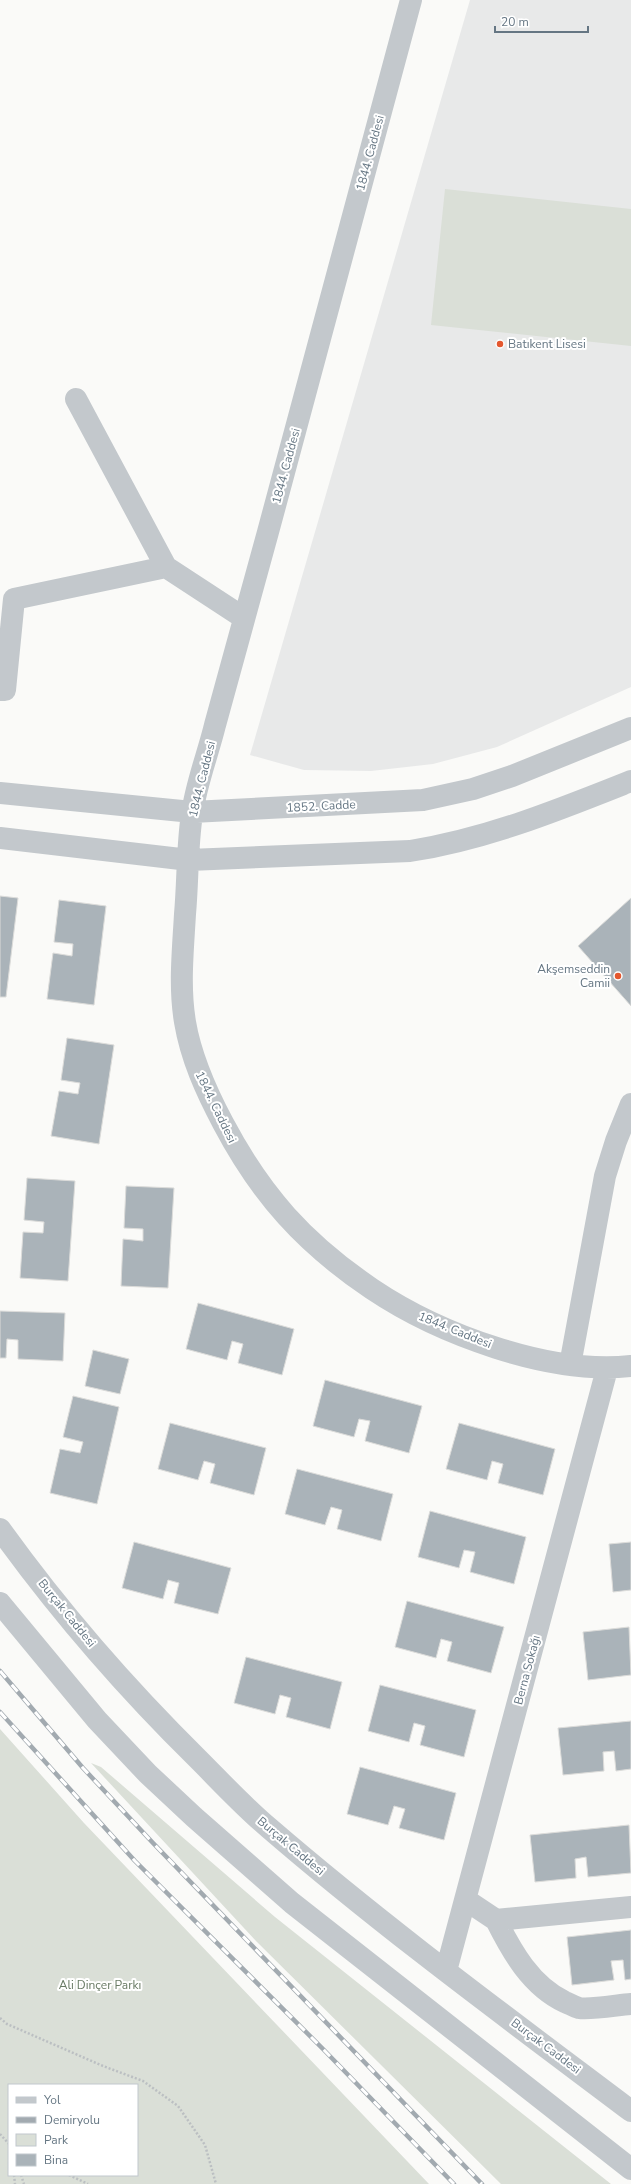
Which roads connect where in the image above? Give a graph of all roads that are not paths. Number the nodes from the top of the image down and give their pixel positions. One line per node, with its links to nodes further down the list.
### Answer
1 (412, 0): 4 (street, 1844. Caddesi)
2 (76, 398): 3 (street)
3 (166, 567): 4 (street); 5 (street)
4 (244, 618): 9 (street, 1844. Caddesi)
5 (0, 690)
6 (631, 728): 9 (street, 1852. Cadde)
7 (631, 781): 11 (street)
8 (0, 793): 9 (street, 1852. Cadde)
9 (192, 812): 11 (street, 1844. Caddesi)
10 (0, 838): 11 (street)
11 (189, 860): 13 (street, 1844. Caddesi)
12 (631, 1104): 13 (street)
13 (570, 1365): 15 (street, 1844. Caddesi)
14 (631, 1366): 15 (street, 1844. Caddesi)
15 (607, 1369): 18 (street, Berna Sokağı)
16 (0, 1529): 21 (street, Burçak Caddesi)
17 (0, 1603): 24 (street)
18 (466, 1900): 20 (street); 21 (street, Berna Sokağı)
19 (631, 1907): 20 (street)
20 (496, 1920): 22 (street)
21 (446, 1971): 23 (street, Burçak Caddesi)
22 (631, 2004)
23 (631, 2111)
24 (631, 2169)

